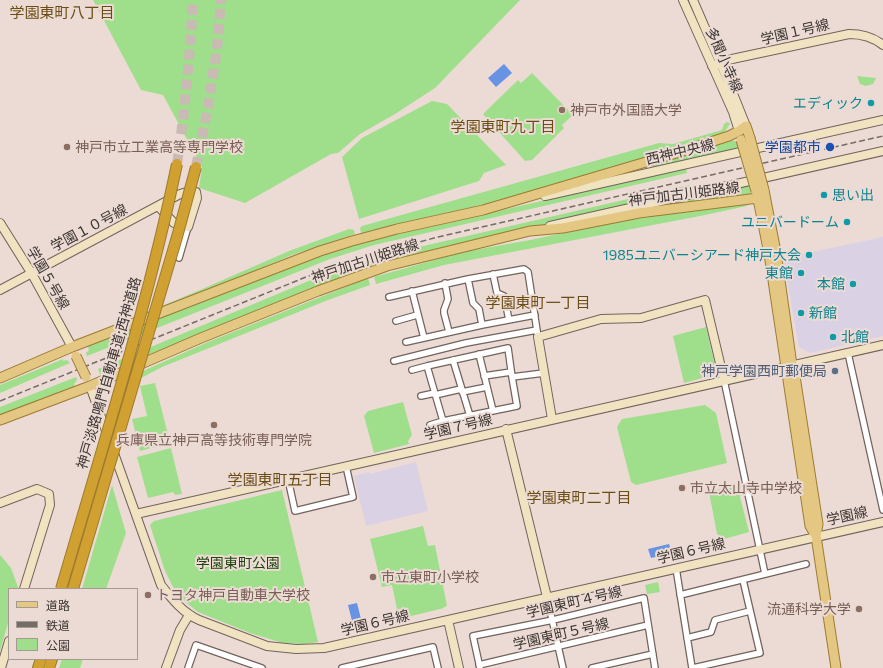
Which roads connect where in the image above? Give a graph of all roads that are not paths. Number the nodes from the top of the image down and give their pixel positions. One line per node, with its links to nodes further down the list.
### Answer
1 (683, 0): 5 (street, 多聞小寺線)
2 (693, 0): 4 (street, 多聞小寺線)
3 (883, 45): 4 (street, 学園１号線)
4 (720, 62): 5 (street, 学園１号線); 7 (street, 多聞小寺線)
5 (712, 66): 7 (street, 多聞小寺線)
6 (883, 120): 13 (street, 西神中央線)
7 (744, 134): 11 (main road, 神戸加古川姫路線, bridge); 13 (main road, 神戸加古川姫路線)
8 (883, 151): 16 (street)
9 (177, 164): 73 (highway, 神戸淡路鳴門自動車道;西神道路, bridge)
10 (196, 167): 74 (highway, 神戸淡路鳴門自動車道;西神道路, bridge)
11 (760, 193): 16 (main road, 神戸加古川姫路線); 41 (main road, 神戸加古川姫路線)
12 (158, 206): 15 (street); 15 (street, 学園１０号線); 18 (street, 学園１０号線)
13 (483, 210): 35 (main road, 神戸加古川姫路線)
14 (0, 223): 18 (street, 学園５号線)
15 (188, 227): 17 (street)
16 (530, 231): 48 (main road, 神戸加古川姫路線)
17 (179, 258)
18 (32, 274): 22 (street, 学園１０号線); 35 (street, 学園５号線)
19 (493, 274): 20 (street); 26 (street); 27 (street)
20 (468, 278): 21 (street); 29 (street)
21 (444, 283): 23 (street); 30 (street)
22 (0, 290)
23 (412, 291): 24 (street); 25 (street)
24 (389, 297)
25 (417, 315): 28 (street); 32 (street)
26 (535, 315): 27 (street); 31 (street)
27 (509, 320): 29 (street)
28 (396, 321)
29 (482, 325): 30 (street)
30 (449, 332): 32 (street)
31 (538, 333): 39 (street); 43 (street); 47 (street)
32 (424, 338): 33 (street)
33 (406, 342)
34 (883, 345): 36 (street)
35 (72, 347): 46 (main road, 神戸加古川姫路線); 48 (main road, bridge)
36 (848, 353): 41 (street); 63 (street)
37 (479, 354): 38 (street); 44 (street); 45 (street)
38 (453, 360): 40 (street); 50 (street)
39 (394, 361)
40 (427, 366): 42 (street); 51 (street)
41 (789, 366): 47 (street, 学園７号線); 66 (main road, 神戸加古川姫路線)
42 (412, 370)
43 (544, 373): 44 (street); 55 (street)
44 (512, 374): 45 (street); 53 (street)
45 (484, 376): 49 (street)
46 (0, 378)
47 (724, 380): 55 (street, 学園７号線); 67 (street)
48 (90, 386): 56 (main road, 神戸加古川姫路線); 64 (street, 学園６号線)
49 (487, 387): 50 (street); 53 (street)
50 (461, 390): 51 (street); 54 (street)
51 (435, 394): 52 (street); 57 (street)
52 (421, 396)
53 (492, 411): 54 (street)
54 (470, 416): 57 (street)
55 (552, 419): 59 (street, 学園７号線)
56 (0, 420)
57 (443, 421): 58 (street)
58 (430, 425)
59 (506, 429): 60 (street, 学園７号線); 76 (street)
60 (346, 466): 61 (street, 学園７号線); 61 (street)
61 (288, 480): 64 (street, 学園７号線)
62 (0, 503): 72 (street)
63 (883, 510)
64 (136, 514): 78 (street, 学園６号線)
65 (883, 522): 66 (street, 学園線)
66 (816, 536): 67 (street, 学園６号線); 98 (main road, 神戸加古川姫路線)
67 (759, 549): 69 (street, 学園６号線); 70 (street)
68 (806, 564): 70 (street)
69 (676, 568): 75 (street); 76 (street, 学園６号線)
70 (765, 574): 71 (street)
71 (743, 580): 75 (street); 77 (street)
72 (24, 588)
73 (61, 588)
74 (73, 588)
75 (680, 595): 82 (street)
76 (547, 597): 79 (street, 学園６号線); 80 (street)
77 (750, 611): 82 (street); 97 (street)
78 (189, 615): 79 (street, 学園６号線); 88 (street)
79 (448, 620): 93 (street)
80 (552, 620): 81 (street, 学園東町４号線); 84 (street); 86 (street, 学園東町４号線)
81 (648, 626): 84 (street, 学園東町５号線); 85 (street, 学園東町４号線)
82 (687, 638): 97 (street)
83 (8, 644): 87 (street)
84 (558, 647): 86 (street, 学園東町５号線); 94 (street)
85 (652, 654): 95 (street); 96 (street, 学園東町４号線)
86 (480, 667)
87 (1, 668)
88 (166, 668)
89 (188, 668): 90 (street)
90 (262, 668)
91 (342, 668): 92 (street)
92 (438, 668)
93 (458, 668)
94 (563, 668)
95 (592, 668)
96 (655, 668)
97 (692, 668)
98 (836, 668)

